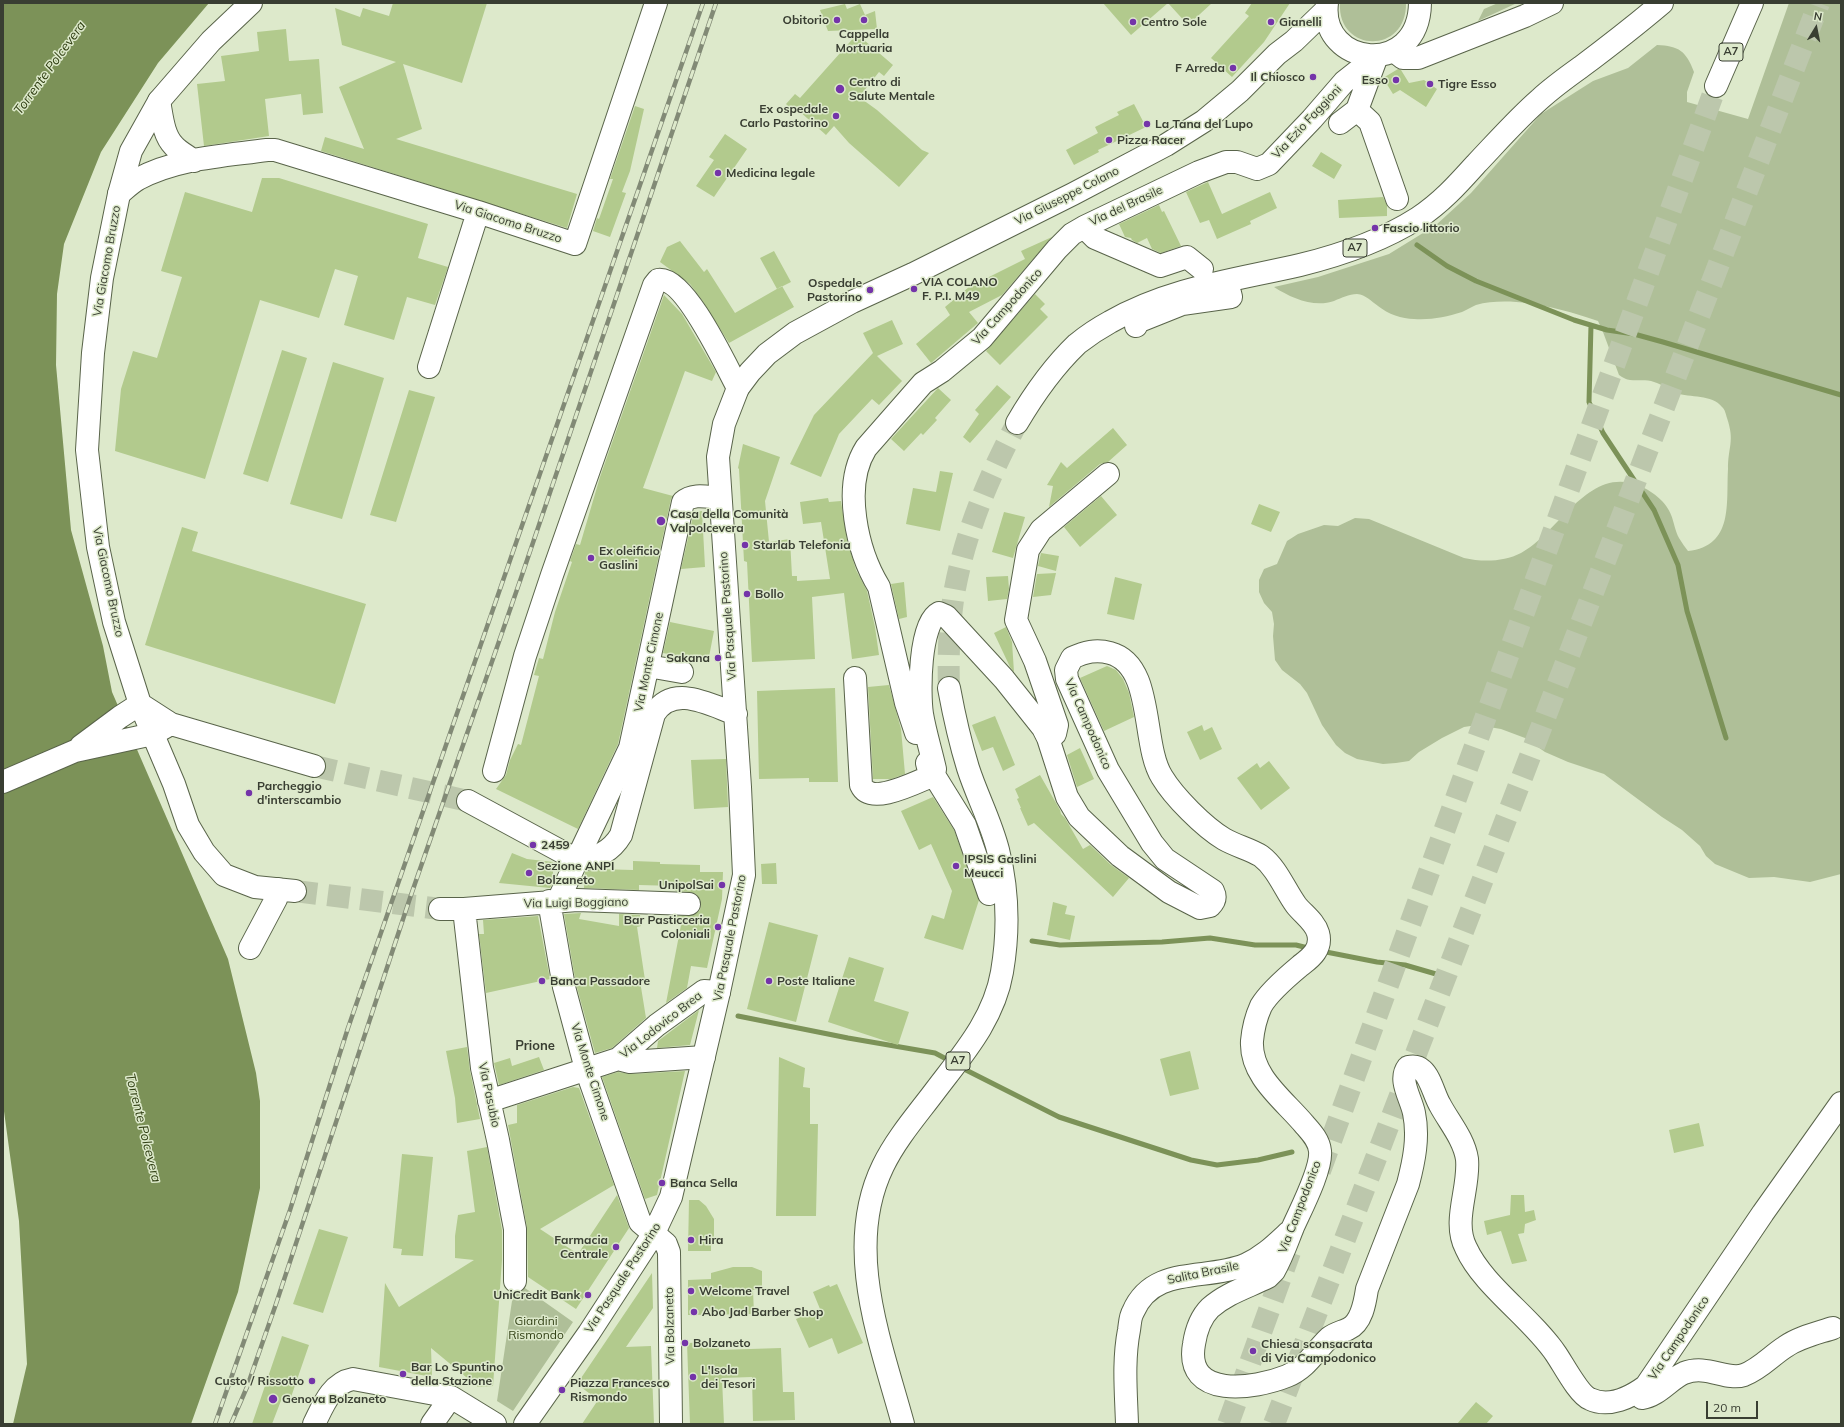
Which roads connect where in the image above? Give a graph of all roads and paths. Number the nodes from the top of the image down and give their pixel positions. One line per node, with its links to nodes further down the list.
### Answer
1 (251, 3): 13 (main road, Via Giacomo Bruzzo)
2 (656, 3): 20 (main road, Via Giacomo Bruzzo)
3 (1420, 3): 10 (main road)
4 (1552, 3): 10 (main road)
5 (1662, 3): 27 (main road, A7)
6 (1752, 3): 12 (main road, A7)
7 (1326, 7): 8 (main road, Via Giuseppe Colano); 9 (main road)
8 (1294, 41): 9 (main road); 26 (main road, Via Giuseppe Colano)
9 (1346, 46): 10 (main road); 11 (main road, Via Ezio Faggioni)
10 (1385, 53): 11 (main road, Via Ezio Faggioni); 14 (main road, Via Ezio Faggioni)
11 (1344, 82): 17 (main road, Via Ezio Faggioni)
12 (1716, 86)
13 (159, 101): 16 (main road); 18 (main road, Via Giacomo Bruzzo)
14 (1357, 110): 15 (main road, Via Ezio Faggioni); 19 (main road)
15 (1340, 123)
16 (194, 161): 18 (main road, Via Giacomo Bruzzo); 20 (main road, Via Giacomo Bruzzo)
17 (1226, 162): 21 (main road, Via del Brasile)
18 (118, 194): 34 (main road, Via Giacomo Bruzzo)
19 (1397, 199)
20 (478, 212): 25 (main road)
21 (1084, 226): 22 (main road, Via del Brasile); 41 (main road, Via Campodonico)
22 (1202, 269)
23 (1230, 293): 24 (main road)
24 (1136, 326)
25 (429, 367)
26 (734, 397): 29 (main road, Via Pasquale Pastorino); 40 (main road)
27 (1017, 423)
28 (1108, 474): 37 (main road)
29 (720, 498): 30 (main road, Via Monte Cimone); 35 (main road, Via Pasquale Pastorino)
30 (648, 666): 31 (main road); 44 (main road, Via Monte Cimone)
31 (682, 672)
32 (855, 678): 41 (main road)
33 (949, 688): 68 (main road, A7)
34 (140, 704): 36 (main road); 38 (main road)
35 (736, 714): 44 (main road); 51 (main road, Via Pasquale Pastorino)
36 (162, 729): 38 (main road); 39 (main road); 50 (main road)
37 (1046, 733): 41 (main road, Via Campodonico); 57 (main road, Via Campodonico)
38 (75, 751): 42 (main road)
39 (314, 766)
40 (494, 771)
41 (934, 775): 45 (main road, Via Campodonico)
42 (3, 782)
43 (468, 801): 44 (main road)
44 (579, 855): 46 (main road, Via Monte Cimone)
45 (989, 894)
46 (553, 901): 47 (main road, Via Luigi Boggiano); 49 (main road, Via Luigi Boggiano); 54 (main road, Via Monte Cimone)
47 (689, 904)
48 (440, 909): 49 (main road)
49 (464, 909): 55 (main road, Via Pasubio)
50 (250, 948)
51 (719, 992): 52 (main road, Via Pasquale Pastorino); 53 (main road, Via Lodovico Brea)
52 (704, 1057): 53 (main road); 58 (main road, Via Pasquale Pastorino)
53 (618, 1058): 54 (main road, Via Lodovico Brea)
54 (586, 1069): 55 (main road, Via Lodovico Brea); 58 (main road, Via Monte Cimone)
55 (489, 1101): 59 (main road, Via Pasubio)
56 (1841, 1103): 61 (main road, Via Campodonico)
57 (1292, 1229): 61 (main road, Via Campodonico); 69 (main road, Salita Brasile)
58 (654, 1233): 66 (main road, Via Pasquale Pastorino); 67 (main road, Via Bolzaneto)
59 (515, 1281)
60 (1833, 1328): 61 (main road)
61 (1638, 1392)
62 (451, 1397): 63 (main road); 64 (main road); 65 (main road)
63 (314, 1424)
64 (432, 1424)
65 (495, 1424)
66 (525, 1424)
67 (671, 1424)
68 (903, 1424)
69 (1127, 1424)

